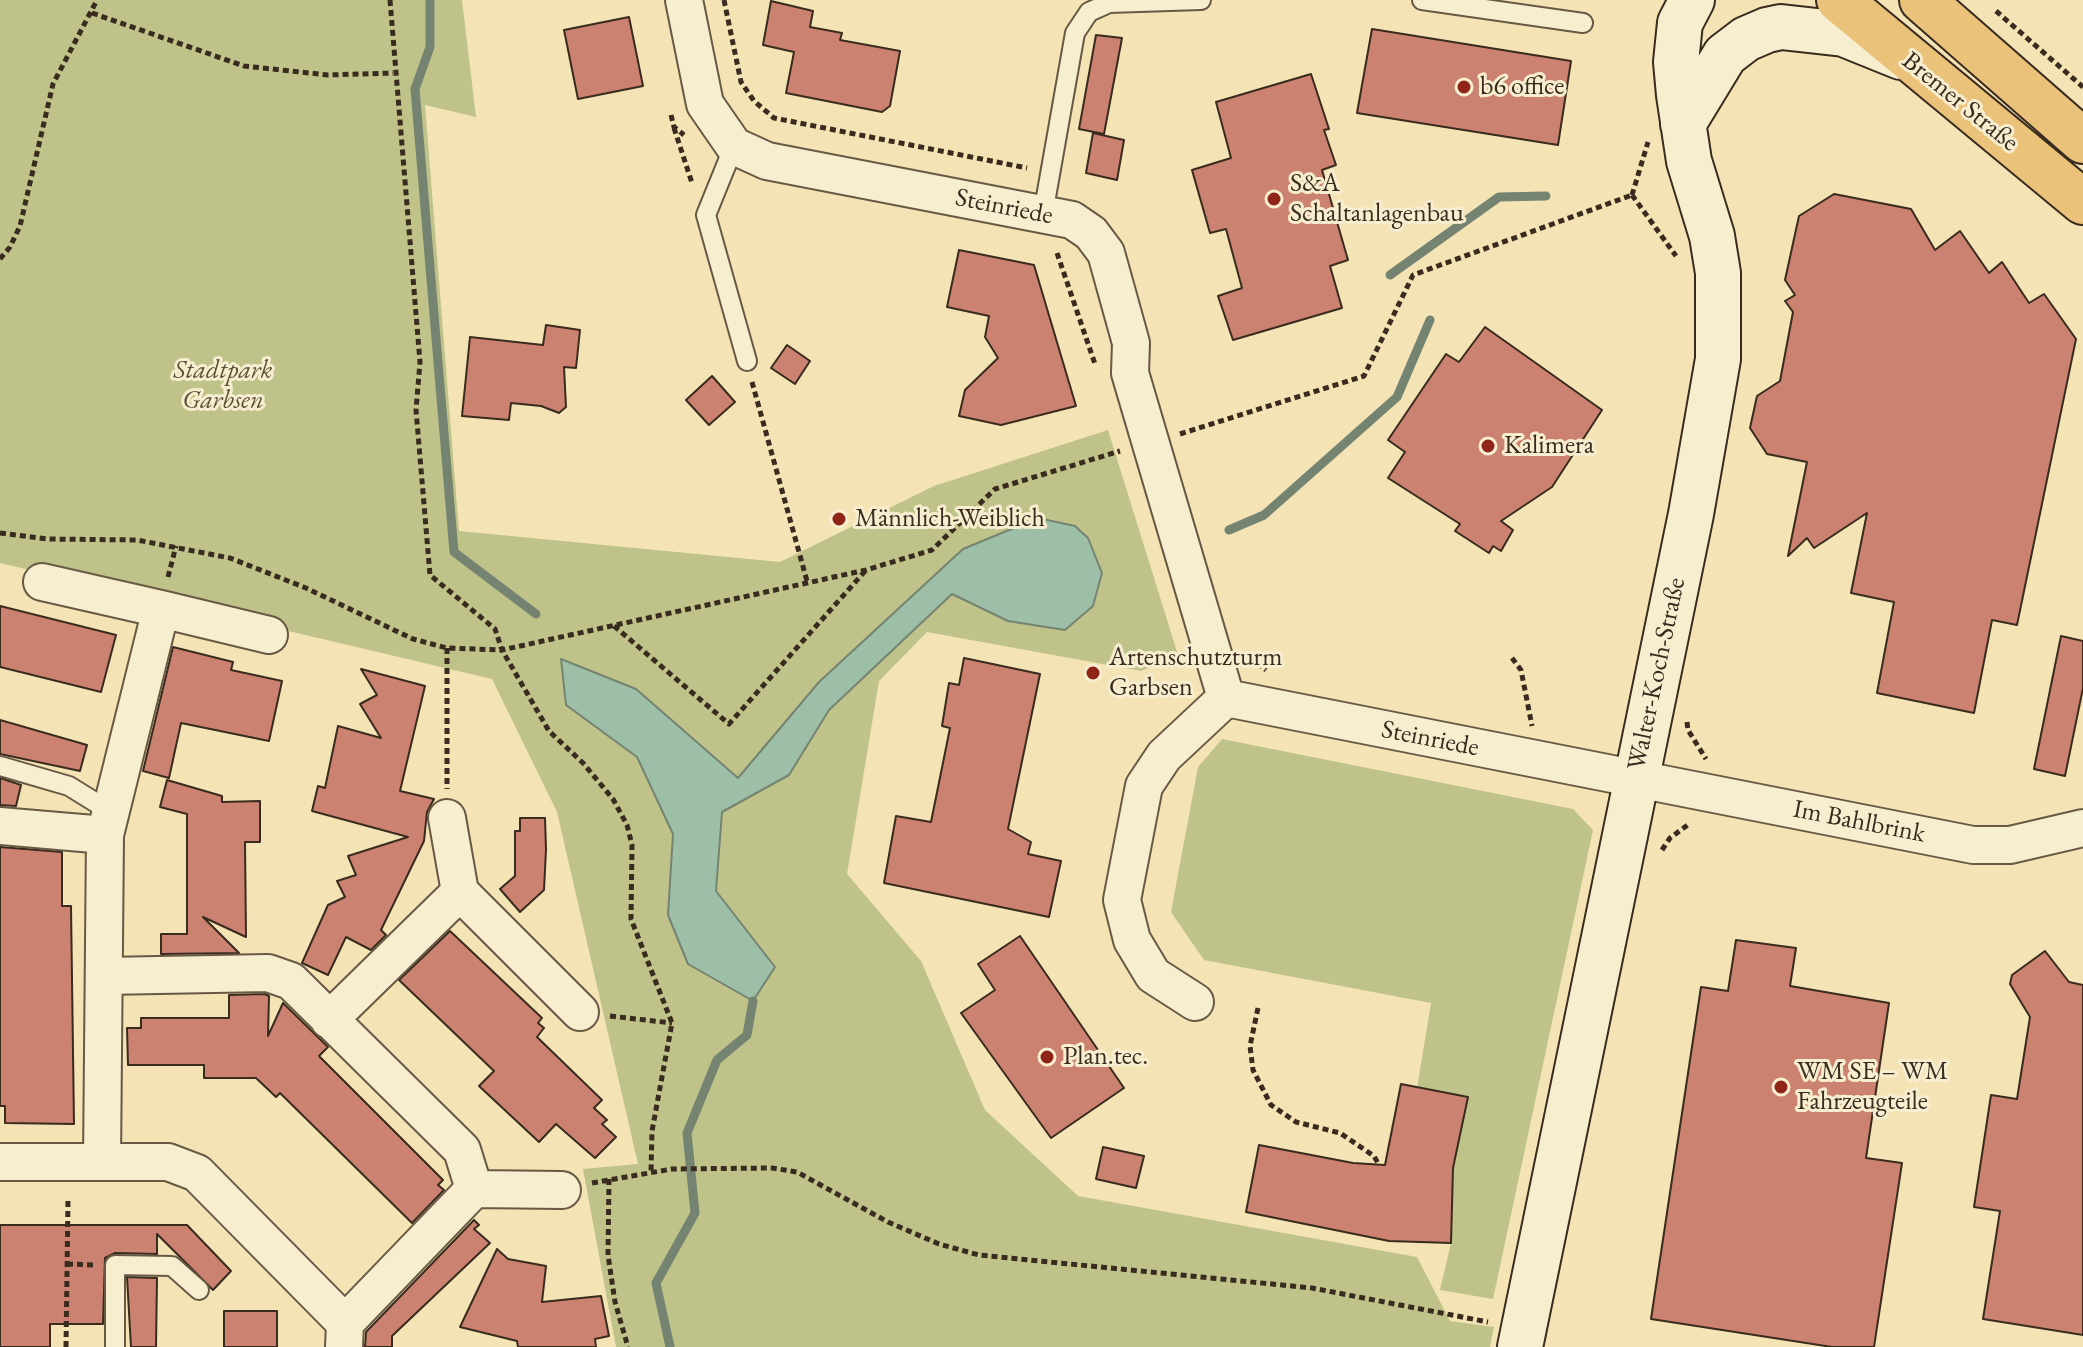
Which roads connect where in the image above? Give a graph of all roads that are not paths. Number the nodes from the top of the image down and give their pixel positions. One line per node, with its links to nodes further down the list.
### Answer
1 (684, 0): 12 (street)
2 (1201, 0): 14 (lane)
3 (1422, 0): 6 (lane)
4 (1839, 0): 9 (main road, Bremer Straße)
5 (1922, 0): 11 (main road, Bremer Straße)
6 (1480, 4): 8 (lane)
7 (1683, 8): 10 (street, Walter-Koch-Straße)
8 (1583, 23)
9 (1907, 59): 10 (street); 13 (main road, Bremer Straße)
10 (1683, 124): 21 (street, Walter-Koch-Straße)
11 (2083, 141)
12 (730, 157): 14 (street, Steinriede); 15 (lane)
13 (2083, 202)
14 (1046, 229): 19 (street, Steinriede)
15 (747, 361)
16 (42, 582): 17 (street)
17 (161, 609): 18 (street); 23 (street)
18 (269, 635)
19 (1226, 698): 21 (street, Steinriede); 28 (street)
20 (0, 766): 23 (lane)
21 (1635, 778): 25 (street, Im Bahlbrink); 37 (street, Walter-Koch-Straße)
22 (447, 818): 26 (street)
23 (108, 824): 24 (street); 27 (street)
24 (0, 826)
25 (2083, 828)
26 (460, 892): 29 (street); 30 (street)
27 (104, 976): 30 (street); 32 (street)
28 (1195, 1002)
29 (580, 1012)
30 (329, 1020): 33 (street)
31 (0, 1162): 32 (street)
32 (102, 1162): 36 (street)
33 (474, 1189): 34 (street); 36 (street)
34 (562, 1190)
35 (199, 1290): 38 (lane)
36 (345, 1335)
37 (1511, 1336)
38 (115, 1347)

